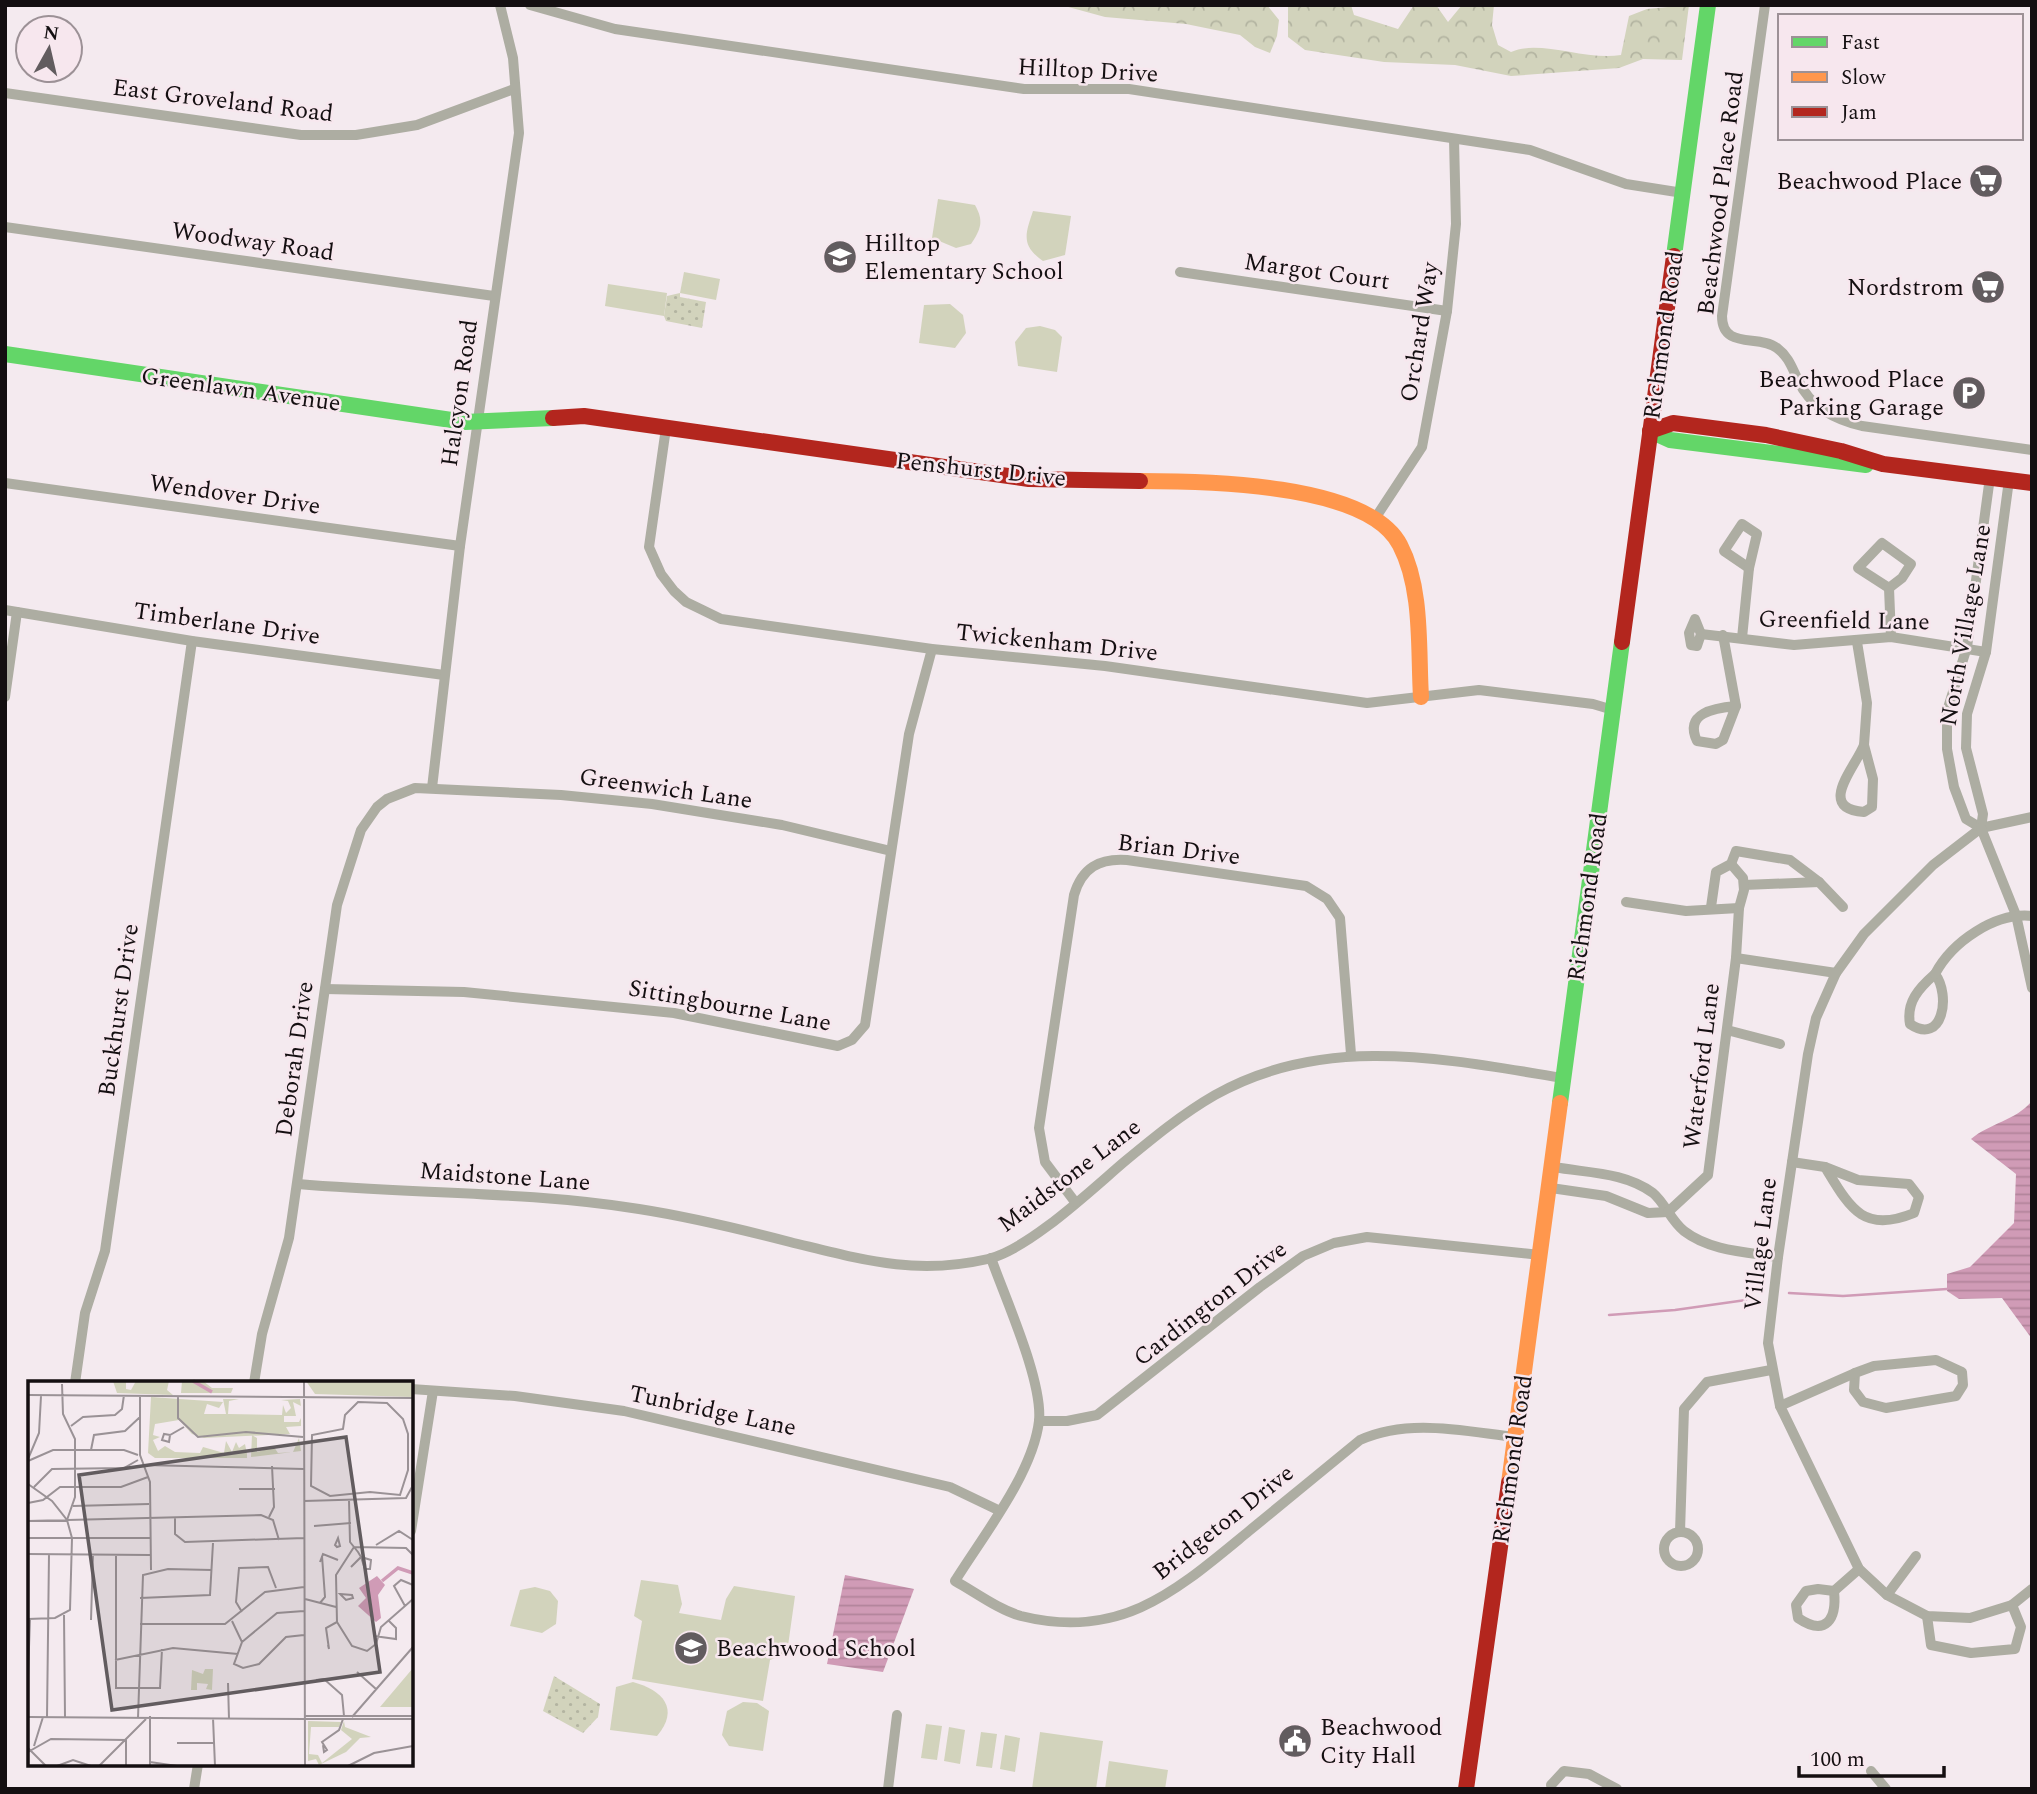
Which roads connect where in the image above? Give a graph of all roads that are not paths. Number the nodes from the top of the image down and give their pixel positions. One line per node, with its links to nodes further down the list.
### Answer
1 (500, 5): 5 (street, Halcyon Road)
2 (530, 5): 7 (street, Hilltop Drive)
3 (1708, 5): 8 (street, Richmond Road)
4 (1765, 5): 17 (street, Beachwood Place Road)
5 (514, 89): 6 (street, East Groveland Road); 11 (street, Halcyon Road)
6 (5, 93)
7 (1454, 139): 8 (street, Hilltop Drive); 12 (street, Orchard Way)
8 (1683, 193): 16 (street, Richmond Road)
9 (5, 227): 11 (street, Woodway Road)
10 (1180, 272): 12 (street, Margot Court)
11 (494, 296): 14 (street, Halcyon Road)
12 (1447, 311): 22 (street, Orchard Way)
13 (5, 354): 14 (street, Greenlawn Avenue)
14 (477, 421): 15 (street, Penshurst Drive); 23 (street, Halcyon Road)
15 (666, 428): 22 (street, Penshurst Drive); 35 (street, Twickenham Drive)
16 (1650, 431): 18 (street); 41 (street, Richmond Road)
17 (2032, 450)
18 (1990, 477): 19 (street); 34 (street, North Village Lane)
19 (2010, 480): 21 (street); 36 (street, North Village Lane)
20 (5, 483): 23 (street, Wendover Drive)
21 (2032, 483)
22 (1376, 517): 38 (street, Penshurst Drive)
23 (460, 547): 37 (street, Halcyon Road)
24 (1749, 568): 31 (street)
25 (1889, 588): 25 (street); 30 (street)
26 (5, 610): 27 (street, Timberlane Drive)
27 (18, 612): 32 (street, Timberlane Drive); 39 (street)
28 (1701, 634): 29 (street, Greenfield Lane)
29 (1723, 635): 31 (street, Greenfield Lane); 40 (street)
30 (1891, 637): 33 (street, Greenfield Lane); 34 (street, Greenfield Lane)
31 (1742, 638): 33 (street, Greenfield Lane)
32 (192, 640): 37 (street, Timberlane Drive); 77 (street, Buckhurst Drive)
33 (1857, 642): 42 (street)
34 (1967, 647): 36 (street, Greenfield Lane); 45 (street, North Village Lane)
35 (932, 649): 38 (street, Twickenham Drive); 46 (street, Sittingbourne Lane)
36 (1986, 652): 45 (street, North Village Lane)
37 (444, 675): 43 (street, Halcyon Road)
38 (1421, 696): 41 (street, Twickenham Drive)
39 (5, 697)
40 (1736, 706)
41 (1613, 710): 64 (street, Richmond Road)
42 (1864, 746): 42 (street)
43 (432, 788): 46 (street, Greenwich Lane); 60 (street, Deborah Drive)
44 (2032, 817): 45 (street, Village Lane)
45 (1981, 828): 54 (street); 57 (street, Village Lane)
46 (891, 851): 60 (street, Sittingbourne Lane)
47 (1731, 864): 48 (street); 49 (street); 52 (street)
48 (1819, 882): 49 (street); 51 (street)
49 (1744, 885): 53 (street, Waterford Lane)
50 (1626, 902): 52 (street)
51 (1843, 907)
52 (1711, 908): 53 (street)
53 (1739, 908): 56 (street, Waterford Lane)
54 (2016, 915): 55 (street); 58 (street); 59 (street)
55 (2032, 916)
56 (1736, 958): 57 (street); 61 (street, Waterford Lane)
57 (1836, 973): 65 (street, Village Lane)
58 (1935, 974): 58 (street)
59 (2032, 988)
60 (326, 989): 68 (street, Deborah Drive)
61 (1727, 1030): 62 (street); 71 (street, Waterford Lane)
62 (1780, 1044)
63 (1351, 1054): 64 (street, Maidstone Lane); 70 (street, Maidstone Lane); 70 (street, Brian Drive)
64 (1563, 1077): 66 (street, Richmond Road)
65 (1792, 1162): 67 (street); 73 (street, Village Lane)
66 (1554, 1167): 69 (street, Richmond Road); 71 (street)
67 (1825, 1167): 67 (street)
68 (298, 1184): 74 (street, Maidstone Lane); 78 (street, Deborah Drive)
69 (1550, 1188): 71 (street); 72 (street, Richmond Road)
70 (1075, 1202): 74 (street, Maidstone Lane)
71 (1668, 1212): 73 (street)
72 (1540, 1255): 82 (street, Cardington Drive); 83 (street, Richmond Road)
73 (1777, 1256): 75 (street, Village Lane)
74 (991, 1258): 82 (street)
75 (1771, 1370): 81 (street, Village Lane); 86 (street)
76 (1855, 1373): 76 (street); 81 (street)
77 (75, 1381)
78 (254, 1381)
79 (413, 1390): 80 (street, Tunbridge Lane)
80 (433, 1391): 84 (street, Tunbridge Lane); 85 (street)
81 (1780, 1406): 88 (street, Village Lane)
82 (1039, 1421): 84 (street)
83 (1515, 1437): 84 (street, Bridgeton Drive); 100 (street, Richmond Road)
84 (998, 1510)
85 (413, 1518)
86 (1680, 1532)
87 (1916, 1556): 91 (street)
88 (1859, 1569): 90 (street); 91 (street, Village Lane)
89 (2032, 1590): 92 (street, Village Lane)
90 (1834, 1591)
91 (1887, 1595): 93 (street, Village Lane)
92 (2012, 1605): 93 (street, Village Lane); 93 (street)
93 (1927, 1616)
94 (897, 1714): 99 (street)
95 (198, 1766): 98 (street)
96 (1871, 1771): 102 (street)
97 (1551, 1785): 101 (street)
98 (194, 1789)
99 (888, 1789)
100 (1466, 1789)
101 (1617, 1789)
102 (1886, 1789)

